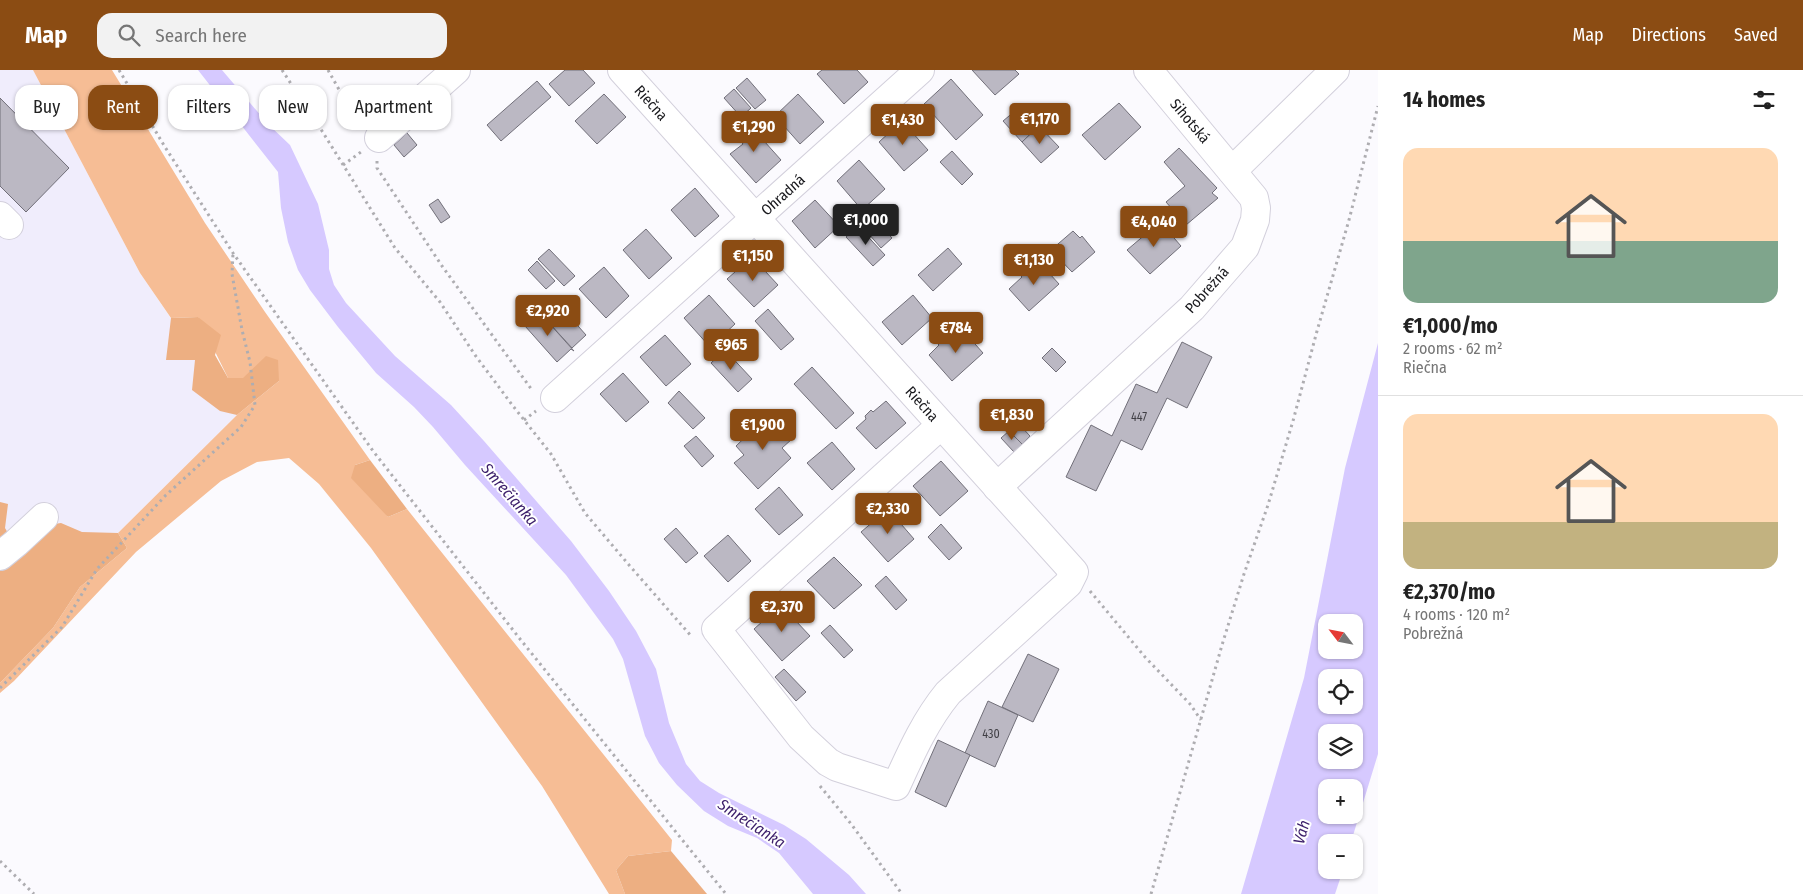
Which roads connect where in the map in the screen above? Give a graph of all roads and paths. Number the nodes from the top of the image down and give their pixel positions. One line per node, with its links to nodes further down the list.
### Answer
1 (119, 70): 13 (path)
2 (282, 70): 20 (path)
3 (328, 70): 10 (path)
4 (456, 70): 10 (street)
5 (622, 70): 12 (street, Riečna)
6 (920, 70): 12 (street, Ohradná)
7 (1148, 70): 11 (street, Sihotská)
8 (1334, 70): 11 (street)
9 (1378, 106): 22 (path)
10 (379, 138): 14 (path)
11 (1232, 171): 16 (street, Pobrežná)
12 (756, 219): 14 (street, Ohradná); 15 (street, Riečna)
13 (233, 253): 21 (path); 26 (path)
14 (555, 398)
15 (941, 425): 16 (street, Riečna); 19 (street)
16 (997, 487): 19 (street, Riečna)
17 (44, 517): 18 (street)
18 (0, 556)
19 (1074, 572): 22 (path)
20 (696, 642)
21 (0, 688)
22 (1201, 720): 28 (path)
23 (817, 783): 27 (path)
24 (0, 861): 25 (path)
25 (34, 894)
26 (726, 894)
27 (902, 894)
28 (1152, 894)

